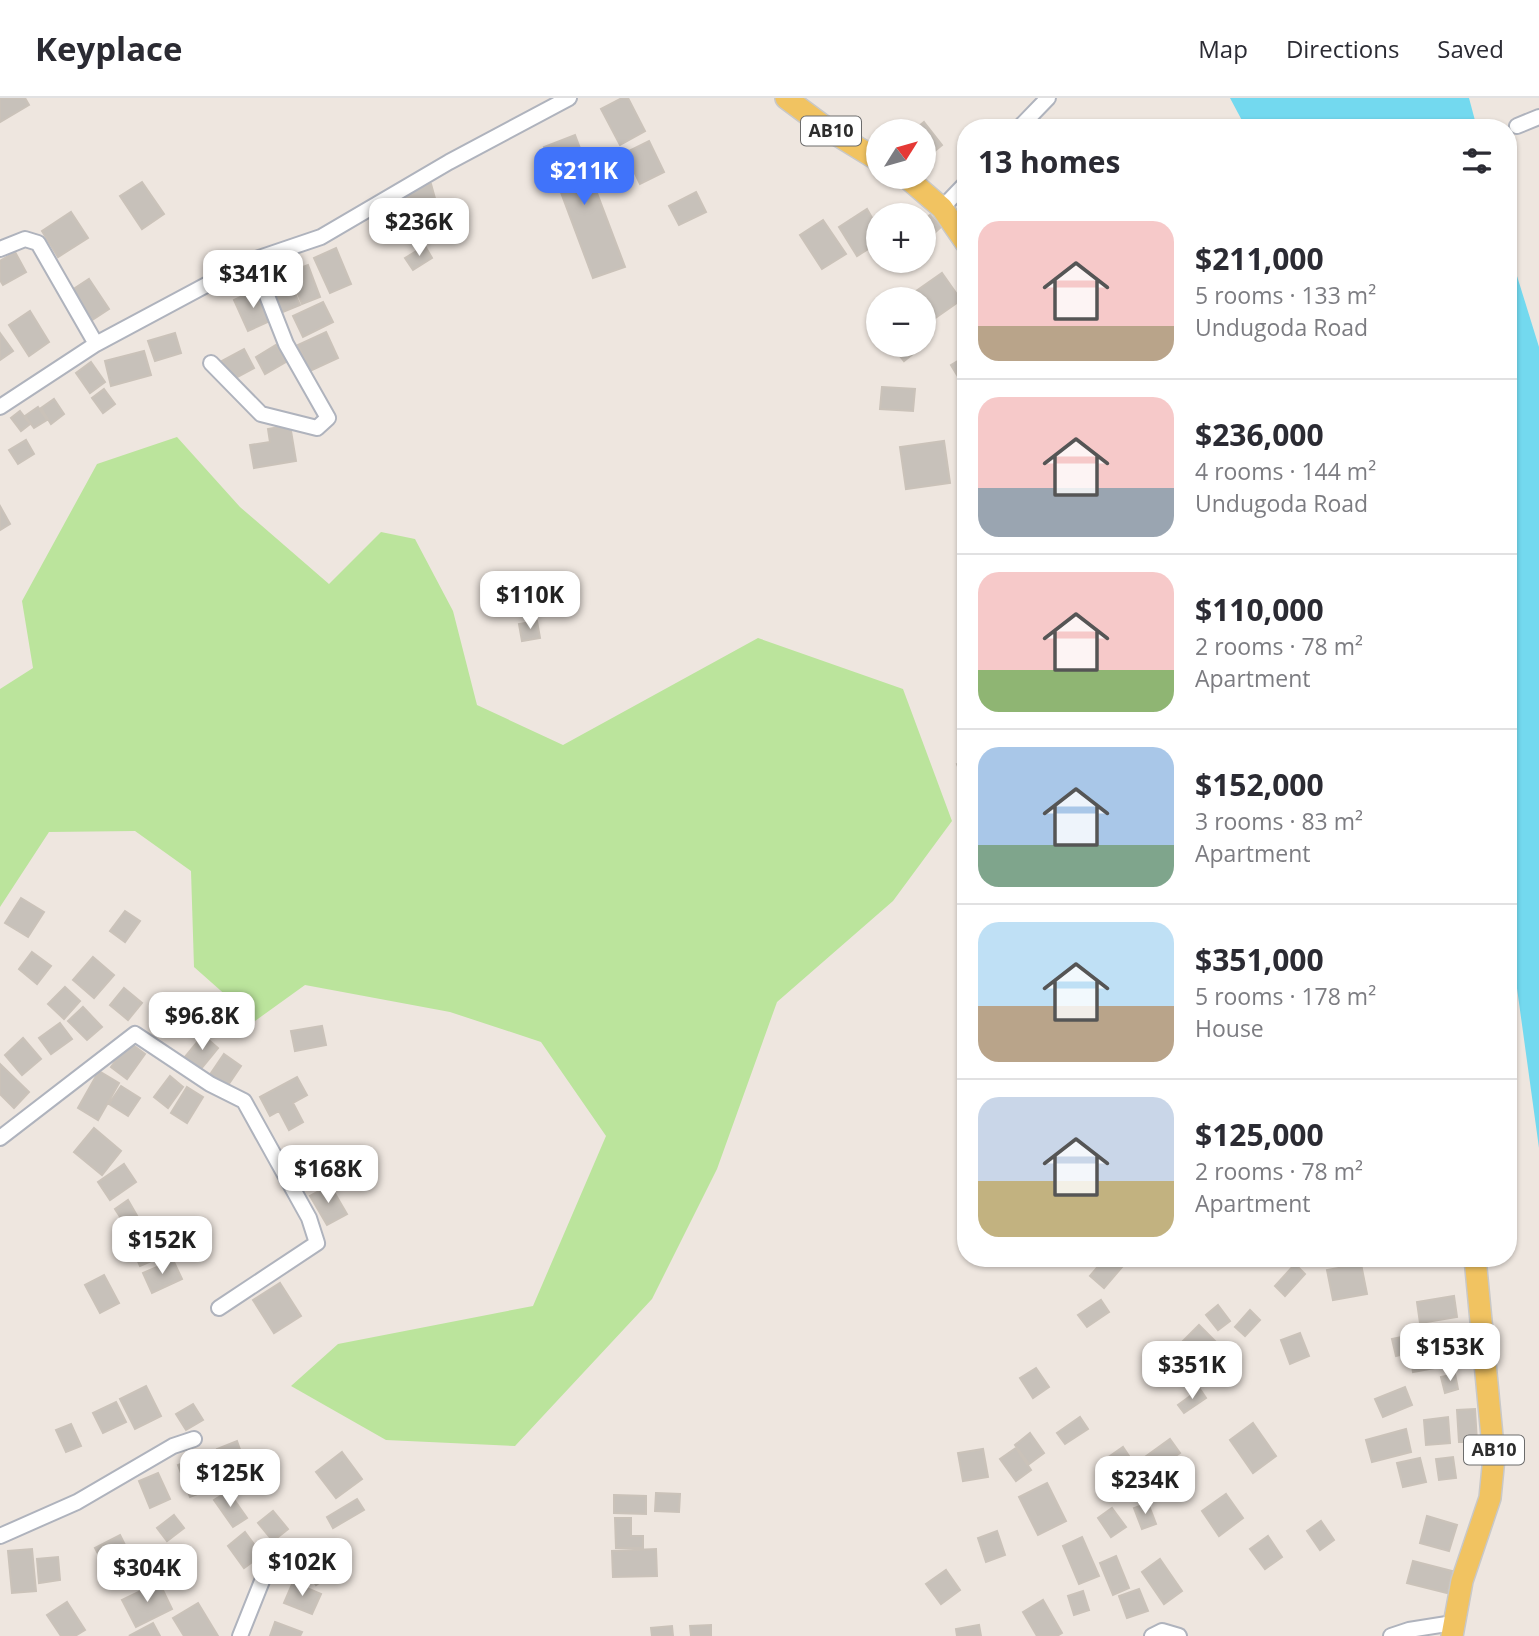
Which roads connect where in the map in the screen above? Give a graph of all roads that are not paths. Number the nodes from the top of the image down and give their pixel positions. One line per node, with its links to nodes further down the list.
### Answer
1 (569, 98): 13 (street)
2 (786, 98): 7 (main road, AB10)
3 (1048, 98): 5 (street)
4 (1539, 117): 6 (street)
5 (1028, 119)
6 (1517, 126)
7 (866, 153)
8 (920, 189): 10 (main road)
9 (957, 192): 10 (street)
10 (942, 208): 11 (main road)
11 (957, 230)
12 (0, 249): 14 (street)
13 (253, 260): 14 (street); 15 (street)
14 (96, 344): 16 (street)
15 (211, 363)
16 (0, 407)
17 (0, 1138): 19 (street)
18 (1476, 1267): 23 (main road, AB10)
19 (219, 1308)
20 (194, 1439): 21 (street)
21 (0, 1536)
22 (266, 1571): 24 (street)
23 (1453, 1630): 27 (street)
24 (240, 1636)
25 (1152, 1636): 26 (street)
26 (1180, 1636)
27 (1391, 1636)

